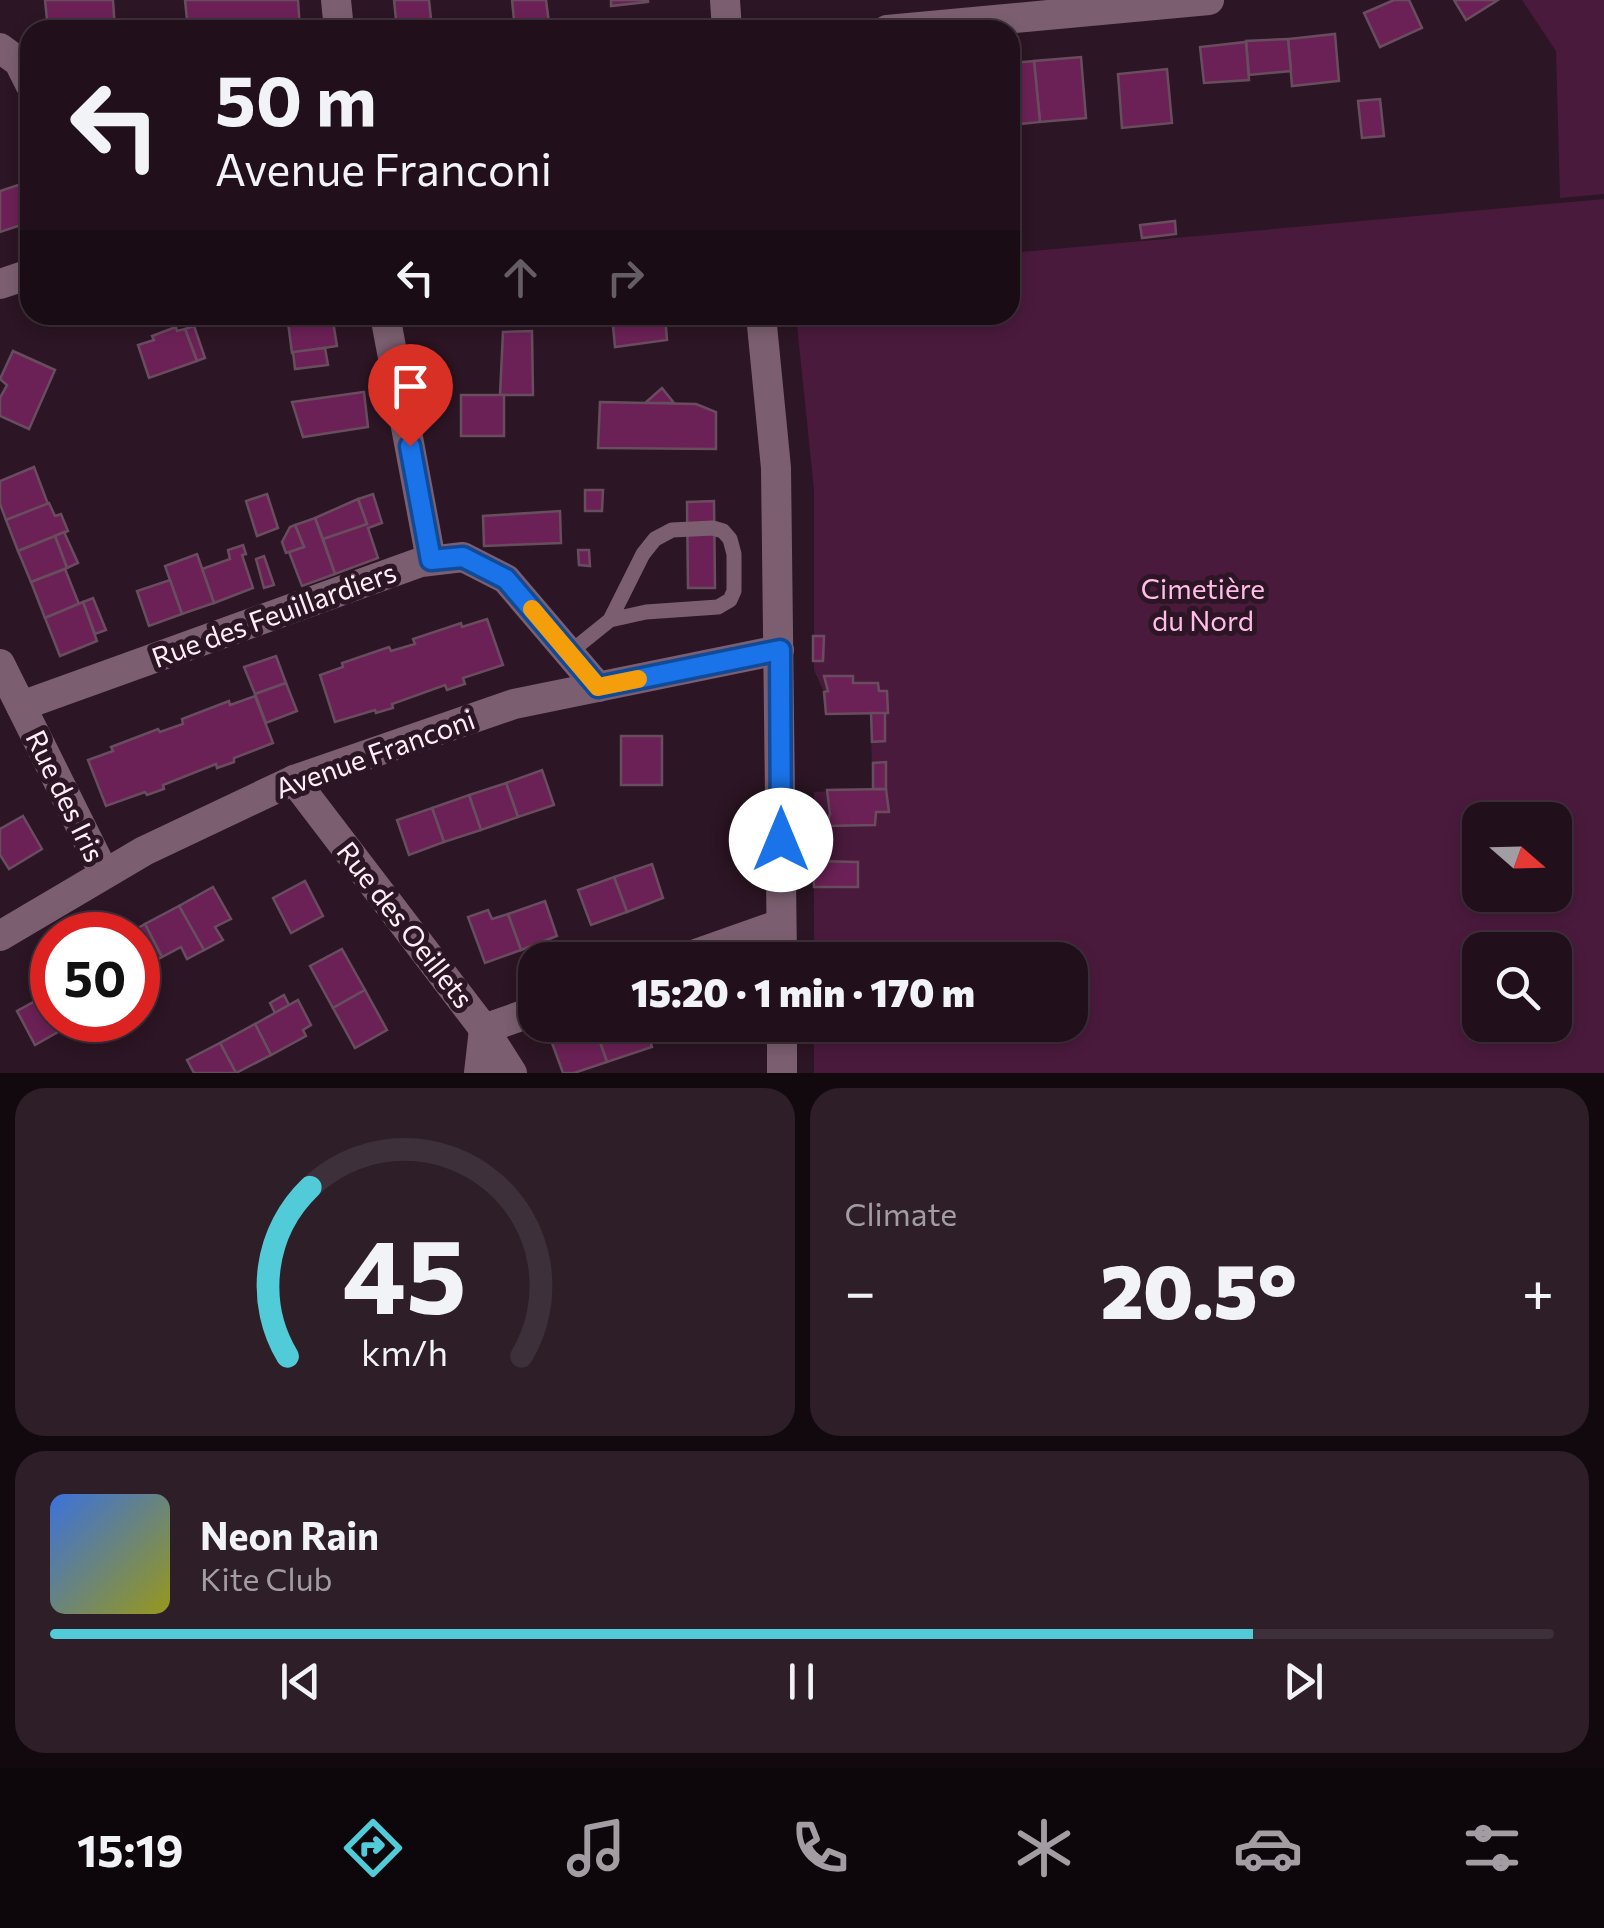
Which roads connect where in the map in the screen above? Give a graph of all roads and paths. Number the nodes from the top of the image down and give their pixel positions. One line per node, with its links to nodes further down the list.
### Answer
1 (1210, 0): 2 (street)
2 (995, 20)
3 (0, 48): 4 (street)
4 (20, 64)
5 (388, 325): 7 (street)
6 (762, 325): 9 (street)
7 (431, 560): 10 (street, Rue des Feuillardiers); 13 (street, Rue des Feuillardiers)
8 (610, 620): 8 (lane); 10 (lane)
9 (780, 650): 12 (street, Avenue Franconi); 16 (street)
10 (569, 653): 12 (street, Rue des Feuillardiers)
11 (0, 664): 13 (street, Rue des Iris)
12 (598, 687): 14 (street, Avenue Franconi)
13 (20, 706): 15 (street, Rue des Iris)
14 (294, 780): 15 (street, Avenue Franconi); 21 (street, Rue des Oeillets)
15 (104, 874): 17 (street, Avenue Franconi)
16 (781, 924): 18 (street); 19 (street)
17 (0, 936)
18 (730, 942)
19 (782, 942)
20 (518, 1017): 21 (street)
21 (484, 1029): 23 (street); 24 (street, Rue des Oeillets)
22 (782, 1042): 25 (street)
23 (479, 1073)
24 (512, 1073)
25 (782, 1073)

